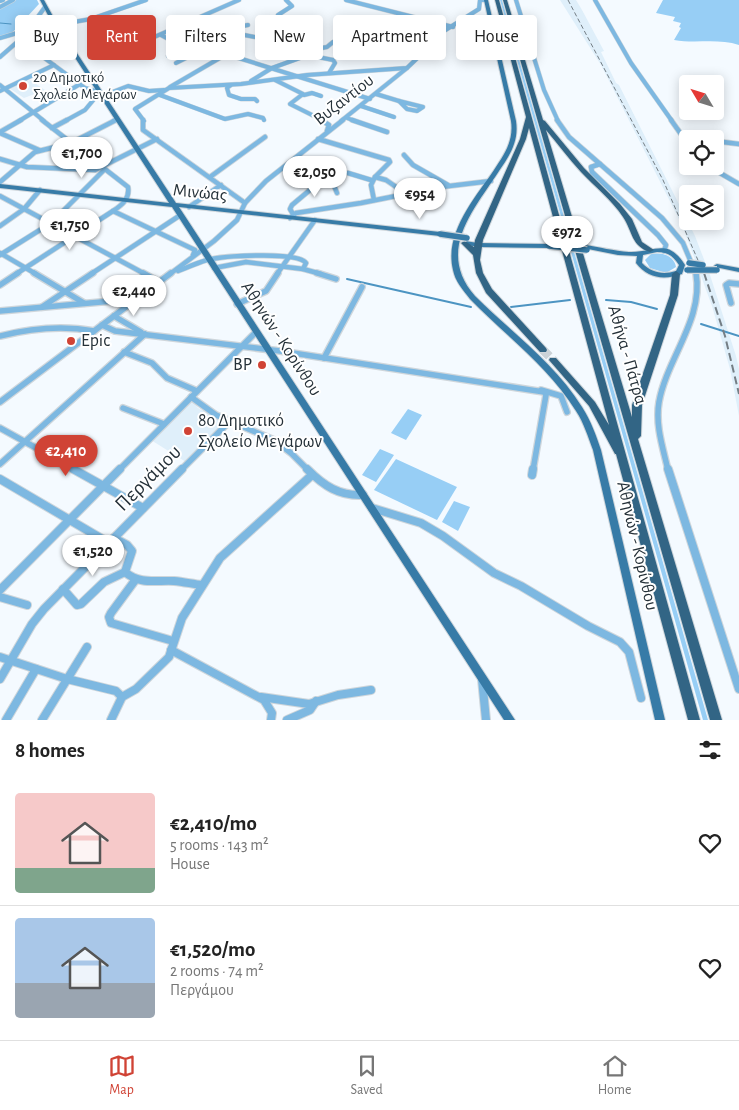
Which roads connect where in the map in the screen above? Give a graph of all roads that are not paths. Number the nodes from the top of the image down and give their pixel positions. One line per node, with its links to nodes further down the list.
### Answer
1 (13, 0): 14 (street)
2 (42, 0): 15 (main road, Αθηνών - Κορίνθου)
3 (146, 0): 21 (street)
4 (239, 0): 19 (street)
5 (286, 0): 20 (street)
6 (346, 0): 16 (street)
7 (475, 0): 8 (street)
8 (480, 0): 9 (street); 24 (street, Βυζαντίου)
9 (486, 0): 94 (main road, Αθηνών - Κορίνθου)
10 (497, 0): 67 (highway, Αθήνα - Πάτρα)
11 (505, 0): 71 (highway, Αθήνα - Πάτρα)
12 (516, 0): 87 (street)
13 (595, 0): 74 (street)
14 (0, 7)
15 (45, 7): 17 (street); 18 (main road, Αθηνών - Κορίνθου)
16 (399, 14): 24 (street)
17 (40, 15)
18 (50, 15)
19 (206, 15)
20 (278, 15)
21 (77, 20)
22 (248, 25): 23 (street)
23 (245, 26)
24 (453, 26): 25 (street, Βυζαντίου)
25 (446, 30)
26 (166, 32): 28 (street)
27 (15, 34): 30 (street)
28 (160, 35): 29 (street); 31 (street)
29 (156, 36)
30 (0, 38)
31 (166, 38)
32 (15, 44): 33 (street)
33 (0, 57)
34 (77, 57): 57 (main road, Αθηνών - Κορίνθου)
35 (323, 57): 46 (street)
36 (47, 60): 43 (street)
37 (182, 60): 42 (street)
38 (215, 60): 54 (street)
39 (242, 60): 44 (street)
40 (294, 60): 44 (street)
41 (415, 60): 45 (street, Βυζαντίου)
42 (176, 63)
43 (54, 65): 50 (street); 55 (street)
44 (272, 68): 47 (street); 49 (street)
45 (407, 68): 46 (street); 58 (street, Βυζαντίου)
46 (329, 73): 47 (street)
47 (297, 76): 48 (street); 62 (street)
48 (275, 80): 49 (street); 60 (street)
49 (249, 83): 52 (street)
50 (80, 84): 53 (street); 66 (street)
51 (0, 85): 55 (street)
52 (231, 85): 54 (street); 63 (street)
53 (85, 88): 57 (street); 73 (street)
54 (169, 88): 56 (street)
55 (2, 90): 66 (street)
56 (164, 90): 57 (street); 59 (street)
57 (101, 94): 69 (main road, Αθηνών - Κορίνθου)
58 (376, 94): 62 (street, Βυζαντίου); 64 (street)
59 (160, 95): 72 (street); 79 (street)
60 (304, 95): 61 (street); 78 (street)
61 (321, 96)
62 (370, 99): 65 (street, Βυζαντίου)
63 (257, 102)
64 (399, 102): 64 (street)
65 (361, 106): 68 (street); 70 (street, Βυζαντίου)
66 (32, 111): 73 (street); 75 (street)
67 (529, 116): 120 (highway); 176 (highway, Αθήνα - Πάτρα)
68 (394, 117)
69 (117, 118): 80 (street); 83 (main road, Αθηνών - Κορίνθου)
70 (347, 118): 76 (street); 78 (street, Βυζαντίου)
71 (540, 118): 123 (highway); 175 (highway, Αθήνα - Πάτρα)
72 (264, 120)
73 (52, 128): 80 (street)
74 (679, 131)
75 (0, 132): 84 (street)
76 (387, 132)
77 (265, 137): 92 (street)
78 (321, 138): 93 (street); 106 (street, Βυζαντίου)
79 (157, 139): 83 (street); 92 (street)
80 (72, 142): 84 (street); 89 (street)
81 (724, 142): 82 (street)
82 (739, 144)
83 (137, 149): 89 (street); 107 (main road, Αθηνών - Κορίνθου)
84 (38, 150): 88 (street)
85 (404, 155): 97 (street)
86 (0, 159): 88 (street)
87 (600, 164): 124 (street); 202 (street)
88 (21, 165): 89 (street); 98 (street)
89 (103, 169): 102 (street); 104 (street)
90 (348, 173): 93 (street)
91 (724, 175): 95 (street)
92 (210, 177): 96 (street)
93 (373, 179): 101 (street); 105 (street)
94 (490, 181): 97 (street); 215 (main road, Αθηνών - Κορίνθου)
95 (739, 184)
96 (222, 185): 106 (street); 108 (street)
97 (448, 185): 101 (street)
98 (1, 186): 99 (main road, Μινώας)
99 (40, 190): 102 (main road, Μινώας); 109 (street)
100 (337, 193): 113 (street)
101 (405, 193): 105 (street)
102 (81, 195): 104 (main road, Μινώας); 115 (street)
103 (0, 196): 109 (street)
104 (126, 200): 107 (main road, Μινώας); 110 (street)
105 (374, 200): 113 (street)
106 (245, 203): 111 (street, Βυζαντίου)
107 (173, 205): 108 (main road, Μινώας); 112 (main road, Αθηνών - Κορίνθου)
108 (189, 207): 111 (main road, Μινώας); 112 (main road)
109 (24, 209): 115 (street); 116 (street)
110 (113, 211): 117 (street); 118 (street)
111 (239, 212): 113 (main road, Μινώας); 122 (street, Βυζαντίου)
112 (179, 216): 117 (street); 122 (main road, Αθηνών - Κορίνθου)
113 (292, 216): 114 (main road, Μινώας)
114 (315, 220): 119 (main road, Μινώας); 127 (street)
115 (51, 223): 118 (street); 125 (street)
116 (0, 226)
117 (155, 232): 128 (street); 129 (street)
118 (74, 236): 129 (street); 135 (street)
119 (466, 240): 120 (highway); 120 (main road, Μινώας)
120 (477, 246): 121 (main road, Μινώας, bridge); 161 (highway)
121 (586, 248): 126 (main road); 132 (main road)
122 (201, 250): 128 (street, Βυζαντίου); 130 (main road, Αθηνών - Κορίνθου)
123 (650, 250): 124 (main road); 126 (main road)
124 (664, 251): 131 (main road)
125 (0, 254): 135 (street)
126 (640, 254): 132 (main road)
127 (291, 256): 130 (street); 133 (street); 137 (street)
128 (190, 258): 140 (street, Βυζαντίου)
129 (117, 259): 142 (street); 146 (street)
130 (208, 260): 136 (main road, Αθηνών - Κορίνθου); 140 (street)
131 (680, 260): 134 (main road); 139 (main road)
132 (639, 263): 139 (main road)
133 (284, 266): 136 (street); 137 (street); 150 (street)
134 (688, 267): 138 (main road, bridge); 139 (main road)
135 (26, 268): 144 (street); 146 (street)
136 (214, 268): 150 (main road, Αθηνών - Κορίνθου)
137 (303, 268): 141 (street)
138 (738, 270)
139 (677, 273): 175 (highway)
140 (167, 276): 142 (street, Βυζαντίου)
141 (336, 279)
142 (159, 282): 147 (street, Βυζαντίου)
143 (739, 284): 148 (street)
144 (0, 285)
145 (362, 287): 163 (street)
146 (67, 292): 149 (street); 151 (street)
147 (136, 299): 149 (street); 153 (street, Βυζαντίου)
148 (731, 303)
149 (86, 304): 151 (street)
150 (237, 304): 156 (main road, Αθηνών - Κορίνθου)
151 (42, 307): 152 (street)
152 (0, 311)
153 (114, 316): 154 (street, Βυζαντίου); 157 (street)
154 (102, 326): 155 (street, Βυζαντίου); 157 (street)
155 (94, 331): 158 (street); 168 (street, Βυζαντίου)
156 (256, 332): 159 (street); 160 (main road, Αθηνών - Κορίνθου)
157 (146, 334): 159 (street); 162 (street)
158 (0, 338)
159 (242, 346): 160 (street); 166 (street)
160 (267, 349): 163 (street); 182 (main road, Αθηνών - Κορίνθου)
161 (543, 350)
162 (124, 352): 166 (street); 174 (street)
163 (324, 358): 165 (street)
164 (553, 360): 176 (highway)
165 (539, 390): 170 (street); 179 (street)
166 (197, 391): 167 (street)
167 (191, 397): 171 (street); 172 (street)
168 (0, 402)
169 (123, 408): 172 (street)
170 (567, 412)
171 (230, 420): 178 (street); 183 (street, Περγάμου)
172 (164, 424): 181 (street)
173 (0, 428): 174 (street)
174 (25, 442): 177 (street); 181 (street)
175 (636, 446): 217 (highway, Αθήνα - Πάτρα)
176 (622, 457): 216 (highway, Αθήνα - Πάτρα)
177 (0, 464)
178 (312, 475): 182 (street); 189 (street)
179 (532, 475)
180 (0, 478): 185 (street)
181 (104, 486): 183 (street); 185 (street)
182 (363, 495): 184 (main road, Αθηνών - Κορίνθου)
183 (143, 508): 186 (street, Περγάμου)
184 (372, 508): 199 (main road, Αθηνών - Κορίνθου); 206 (street)
185 (70, 521): 186 (street); 190 (street)
186 (111, 540): 187 (street); 191 (street, Περγάμου)
187 (125, 572): 188 (street); 191 (street)
188 (136, 579): 189 (street); 194 (street)
189 (202, 585): 194 (street)
190 (0, 590)
191 (63, 590): 197 (street, Περγάμου)
192 (0, 597): 193 (street)
193 (28, 605)
194 (172, 646): 204 (street); 205 (street)
195 (87, 647): 201 (street)
196 (0, 657): 197 (street)
197 (11, 661): 198 (street); 200 (street, Περγάμου)
198 (36, 669): 201 (street); 208 (street)
199 (481, 674): 213 (street); 214 (main road, Αθηνών - Κορίνθου)
200 (0, 679)
201 (67, 679): 205 (street); 209 (street)
202 (739, 688)
203 (371, 690): 207 (street)
204 (259, 696): 207 (street); 211 (street)
205 (122, 697): 210 (street)
206 (641, 698)
207 (316, 701): 212 (street)
208 (6, 720)
209 (42, 720)
210 (111, 720)
211 (270, 720)
212 (287, 720)
213 (486, 720)
214 (510, 720)
215 (660, 720)
216 (694, 720)
217 (716, 720)

